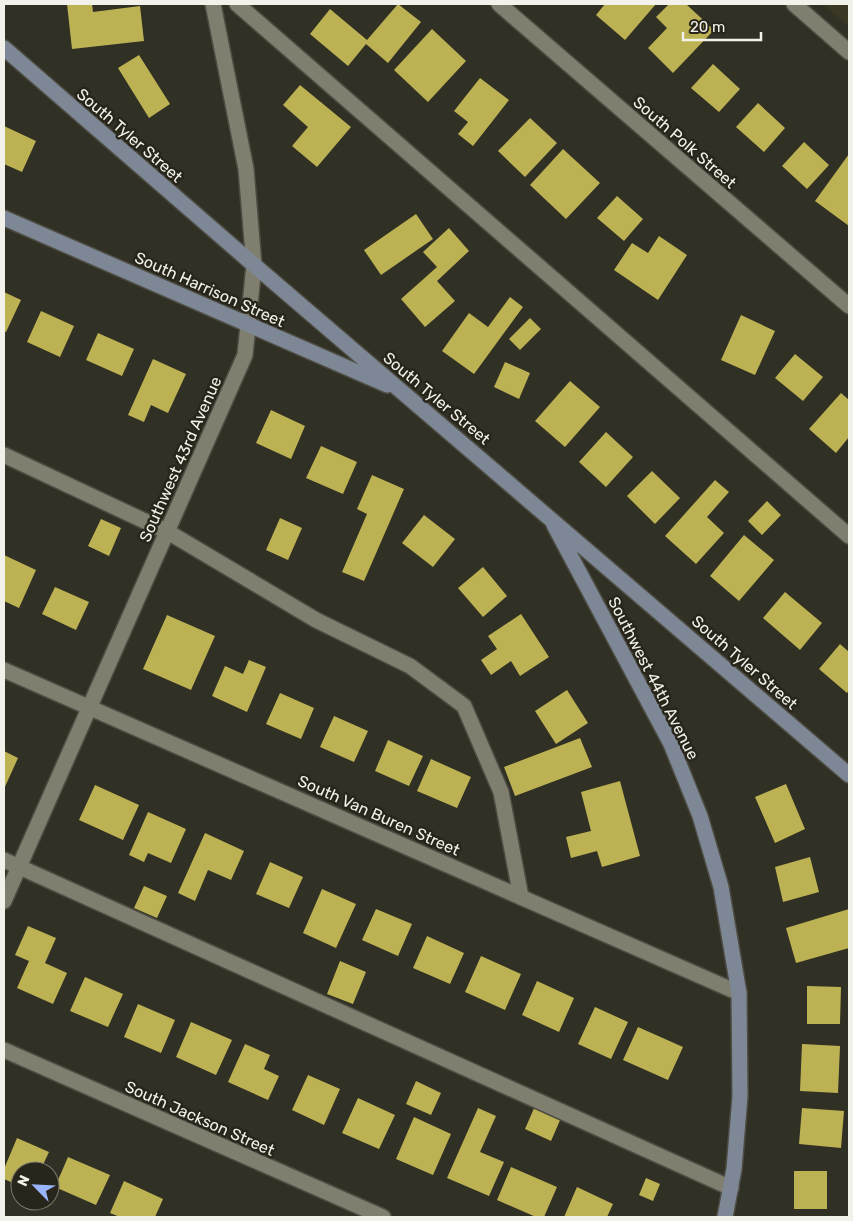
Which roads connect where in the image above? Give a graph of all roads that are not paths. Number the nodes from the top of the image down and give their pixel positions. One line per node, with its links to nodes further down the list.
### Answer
1 (213, 4): 8 (street, Southwest 43rd Avenue)
2 (237, 4): 15 (street)
3 (499, 4): 9 (street, South Polk Street)
4 (794, 4): 6 (street)
5 (4, 48): 8 (street, South Tyler Street)
6 (849, 52)
7 (4, 218): 10 (street, South Harrison Street)
8 (254, 265): 10 (street, Southwest 43rd Avenue); 11 (street, South Tyler Street)
9 (849, 306)
10 (248, 325): 11 (street, South Harrison Street); 14 (street, Southwest 43rd Avenue)
11 (403, 392): 13 (street, South Tyler Street)
12 (4, 455): 14 (street)
13 (550, 517): 18 (street, South Tyler Street); 23 (street, Southwest 44th Avenue)
14 (168, 532): 17 (street, Southwest 43rd Avenue); 21 (street)
15 (849, 536)
16 (4, 670): 17 (street, South Van Buren Street)
17 (91, 708): 20 (street, Southwest 43rd Avenue); 21 (street, South Van Buren Street)
18 (849, 775)
19 (4, 860): 20 (street)
20 (19, 867): 22 (street, Southwest 43rd Avenue); 25 (street)
21 (521, 897): 23 (street, South Van Buren Street)
22 (4, 901)
23 (739, 993): 25 (street, Southwest 44th Avenue)
24 (4, 1050): 26 (street, South Jackson Street)
25 (731, 1188): 27 (street, Southwest 44th Avenue)
26 (383, 1217)
27 (725, 1217)

